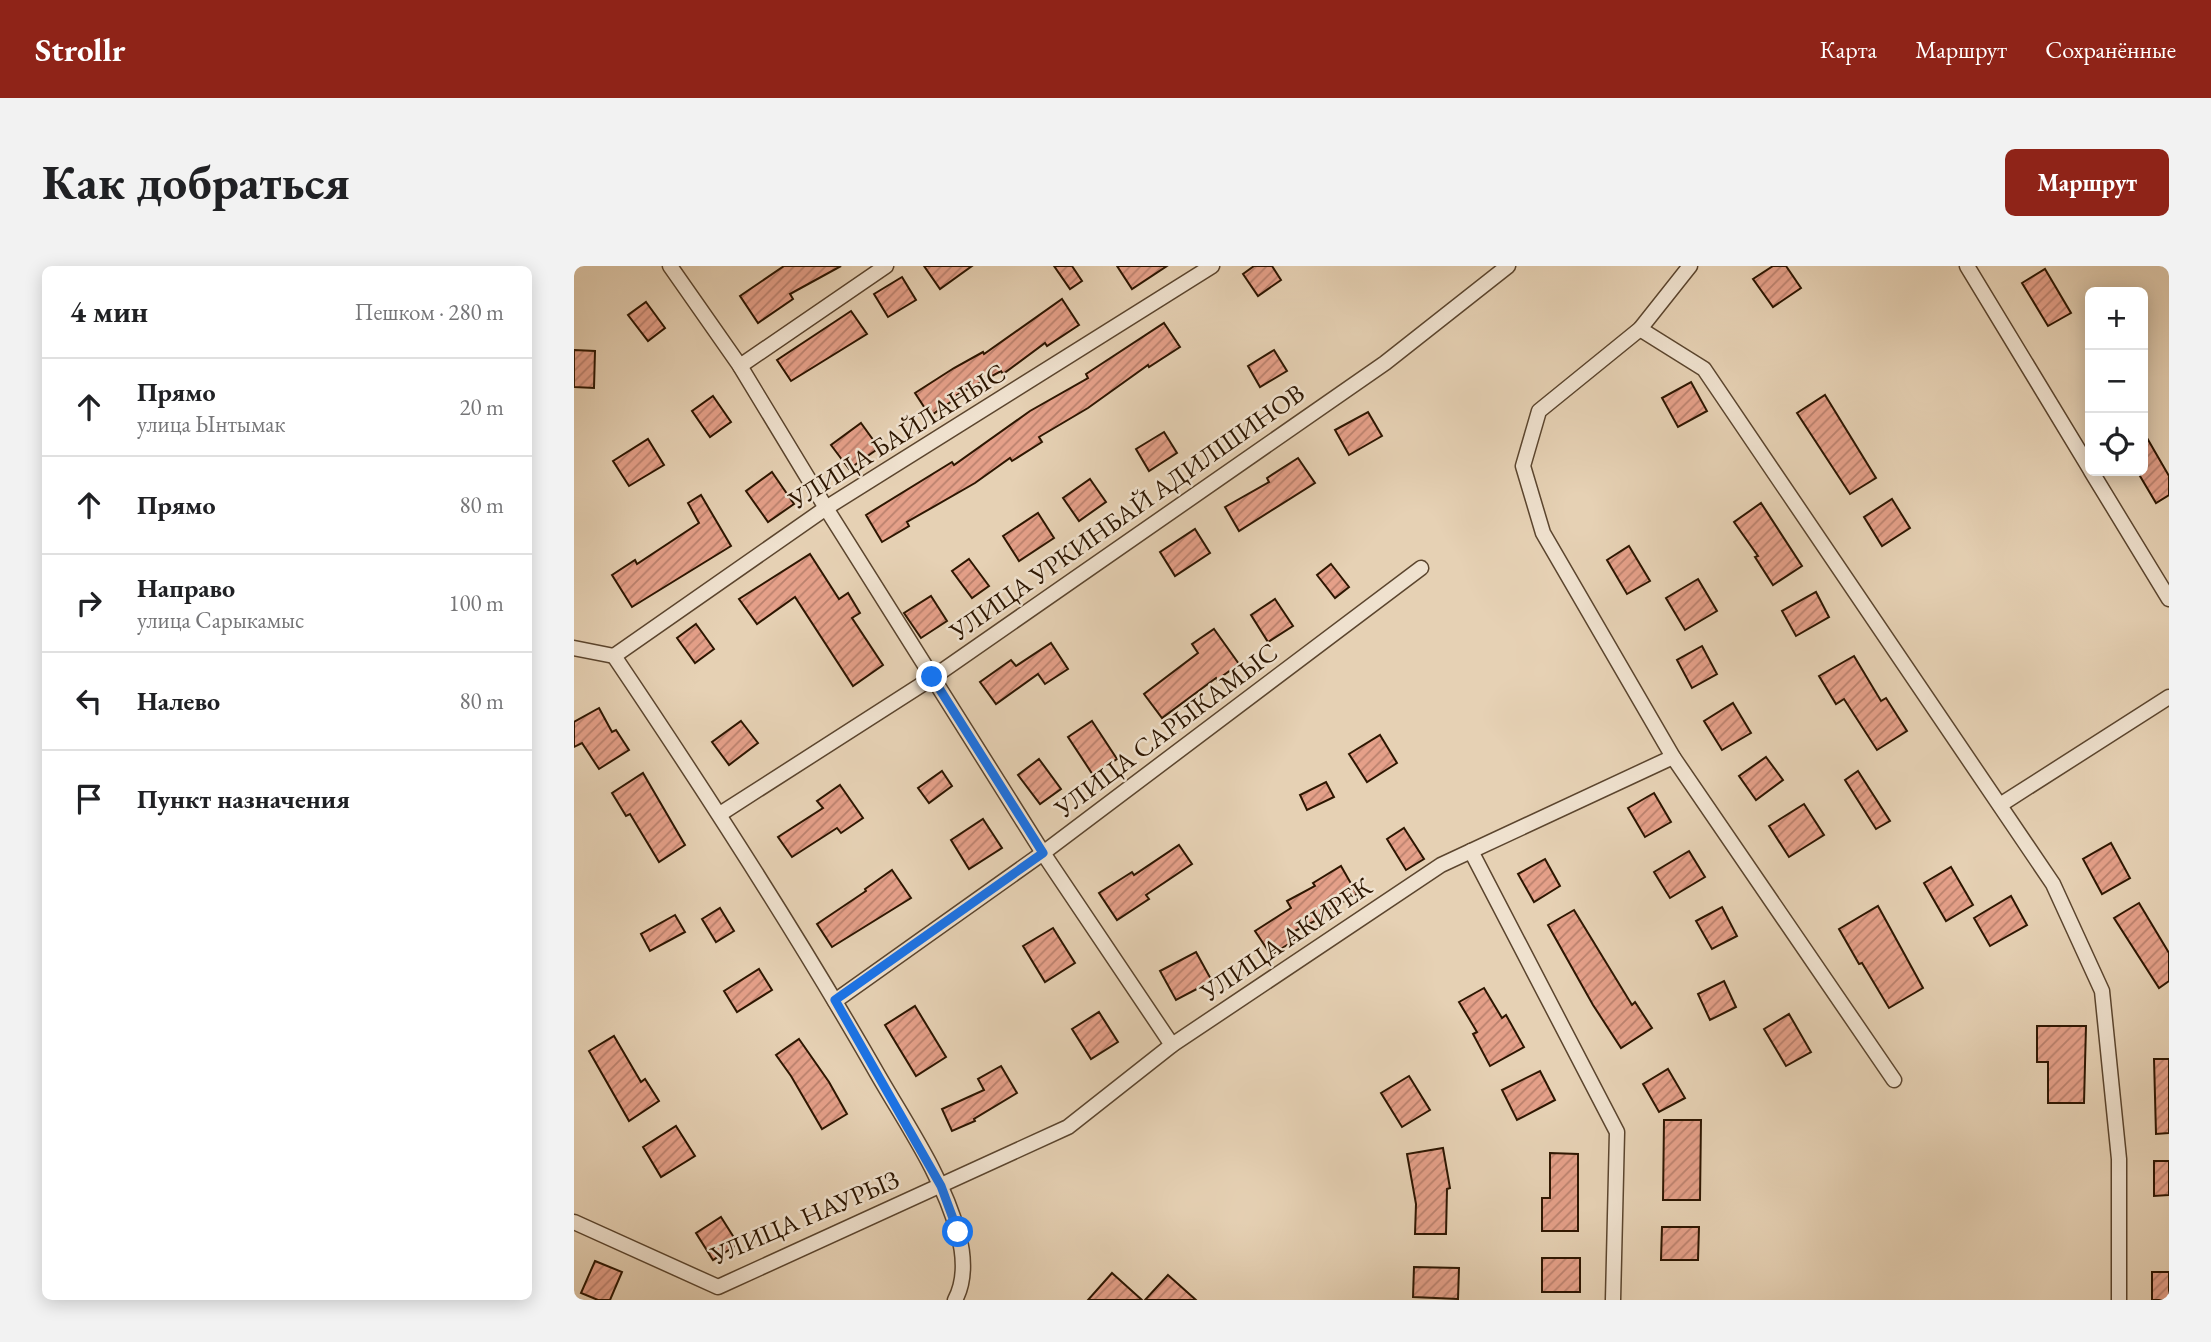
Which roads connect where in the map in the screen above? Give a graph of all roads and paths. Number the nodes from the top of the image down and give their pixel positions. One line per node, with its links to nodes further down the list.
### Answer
1 (670, 266): 8 (street)
2 (886, 266): 8 (street)
3 (1212, 266): 11 (street, УЛИЦА БАЙЛАНЫС)
4 (1508, 266): 16 (street, УЛИЦА УРКИНБАЙ АДИЛШИНОВ)
5 (1690, 266): 7 (street)
6 (1967, 266): 9 (street)
7 (1640, 329): 18 (street); 19 (street)
8 (740, 366): 11 (street)
9 (2085, 460)
10 (2095, 476): 13 (street)
11 (826, 508): 15 (street, УЛИЦА БАЙЛАНЫС); 16 (street)
12 (1421, 568): 22 (street, УЛИЦА САРЫКАМЫС)
13 (2169, 599)
14 (574, 648): 15 (street)
15 (614, 656): 20 (street)
16 (932, 677): 20 (street, УЛИЦА УРКИНБАЙ АДИЛШИНОВ); 22 (street)
17 (2169, 697): 19 (street)
18 (1673, 757): 21 (street, УЛИЦА АКИРЕК); 25 (street)
19 (2000, 805): 30 (street)
20 (720, 814): 23 (street)
21 (1471, 851): 24 (street, УЛИЦА АКИРЕК); 29 (street)
22 (1043, 853): 23 (street, УЛИЦА САРЫКАМЫС); 24 (street)
23 (835, 1000): 26 (street)
24 (1172, 1045): 26 (street, УЛИЦА АКИРЕК)
25 (1894, 1080)
26 (941, 1186): 27 (street, УЛИЦА НАУРЫЗ); 28 (street)
27 (574, 1222)
28 (955, 1300)
29 (1613, 1300)
30 (2119, 1300)

